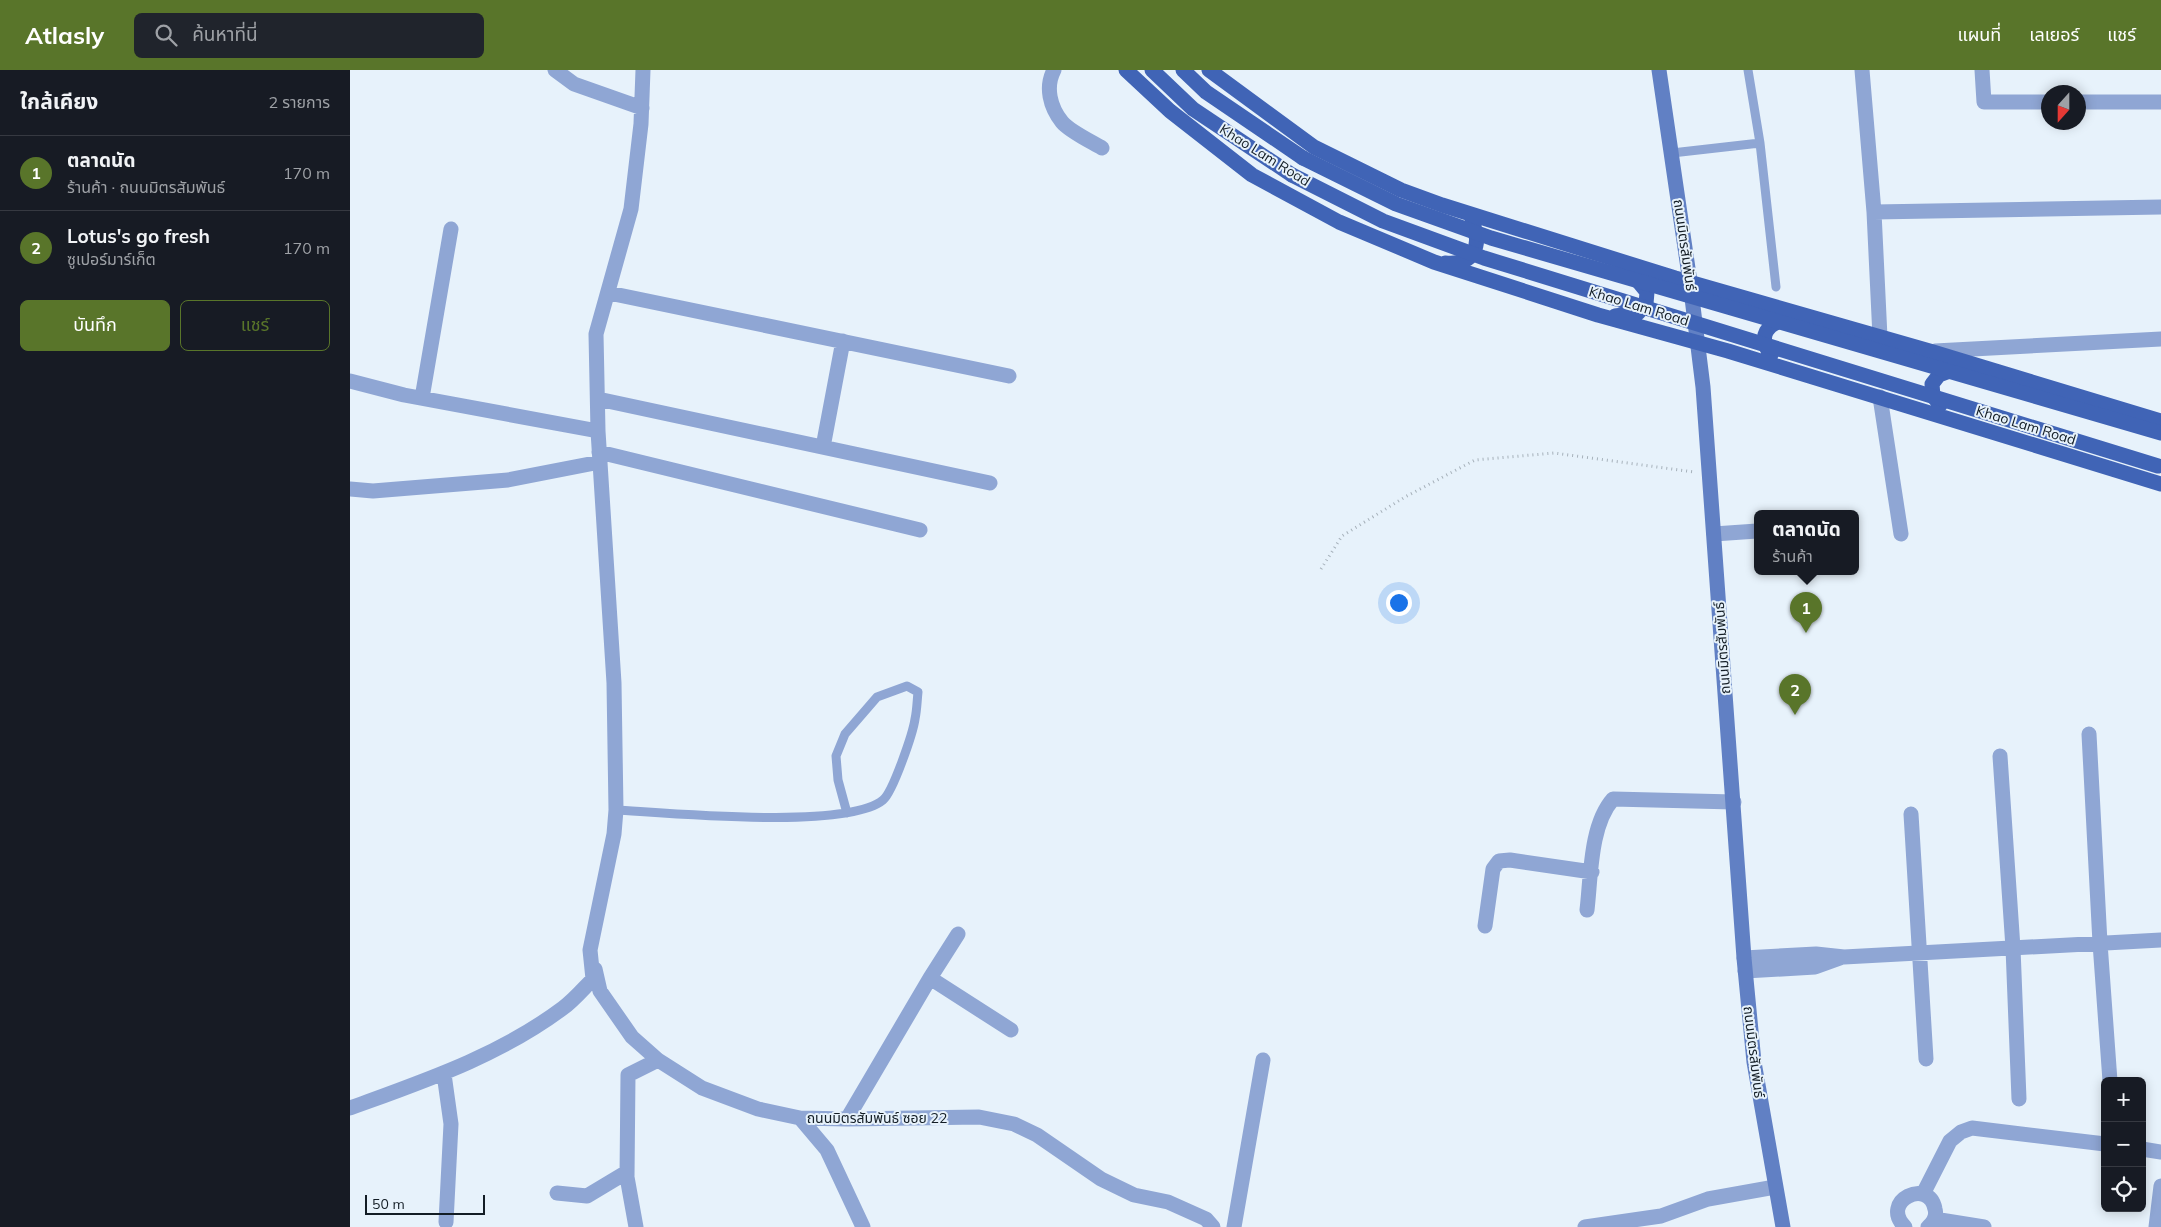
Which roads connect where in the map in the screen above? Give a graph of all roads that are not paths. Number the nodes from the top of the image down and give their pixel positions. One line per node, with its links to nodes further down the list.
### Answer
1 (555, 70): 15 (street)
2 (643, 70): 15 (street)
3 (1054, 70): 17 (street)
4 (1126, 70): 24 (main road)
5 (1152, 70): 48 (main road, Khao Lam Road, bridge)
6 (1183, 70): 45 (main road, Khao Lam Road, bridge)
7 (1209, 70): 19 (main road)
8 (1659, 70): 18 (street, ถนนมิตรสัมพันธ์)
9 (1748, 70): 16 (lane)
10 (1862, 70): 21 (street)
11 (1982, 70): 12 (street)
12 (2041, 102)
13 (2086, 102): 14 (street)
14 (2161, 102)
15 (642, 108): 27 (street)
16 (1760, 143): 18 (lane); 26 (lane)
17 (1102, 148)
18 (1672, 153): 25 (street, ถนนมิตรสัมพันธ์)
19 (1442, 205): 23 (main road); 24 (main road)
20 (2161, 207): 21 (street)
21 (1874, 212): 30 (street)
22 (451, 229): 40 (street)
23 (1610, 257): 25 (main road); 28 (main road)
24 (1434, 262): 28 (main road)
25 (1690, 282): 29 (main road); 33 (street, ถนนมิตรสัมพันธ์)
26 (1776, 287)
27 (610, 292): 32 (street); 41 (street)
28 (1598, 315): 33 (main road)
29 (1828, 321): 30 (main road); 36 (main road)
30 (1880, 337): 34 (main road)
31 (2161, 339): 34 (street)
32 (843, 341): 37 (street); 46 (street)
33 (1697, 342): 36 (main road); 54 (street, ถนนมิตรสัมพันธ์)
34 (1933, 352): 35 (main road)
35 (1994, 371): 42 (main road); 43 (main road)
36 (1804, 375): 39 (main road)
37 (1009, 376)
38 (350, 381): 40 (street)
39 (1880, 397): 43 (main road); 55 (street)
40 (422, 398): 44 (street)
41 (598, 399): 44 (street); 46 (street)
42 (2161, 421)
43 (1977, 427): 50 (main road)
44 (598, 431): 47 (street)
45 (2161, 433)
46 (823, 447): 49 (street)
47 (600, 457): 51 (street); 52 (street); 59 (street)
48 (2160, 467)
49 (990, 483)
50 (2161, 484)
51 (350, 489)
52 (920, 530)
53 (1754, 530): 54 (street)
54 (1714, 534): 58 (street, ถนนมิตรสัมพันธ์)
55 (1901, 534)
56 (2089, 734): 67 (street)
57 (2000, 756): 68 (street)
58 (1734, 802): 62 (street); 71 (street, ถนนมิตรสัมพันธ์)
59 (616, 810): 60 (lane); 69 (street)
60 (847, 813): 60 (lane)
61 (1911, 814): 70 (street)
62 (1592, 872): 63 (street); 64 (street)
63 (1587, 910)
64 (1485, 926)
65 (958, 934): 72 (street)
66 (2161, 940): 67 (street)
67 (2100, 943): 68 (street); 78 (street)
68 (2013, 948): 70 (street); 79 (street)
69 (590, 950): 75 (street, ถนนมิตรสัมพันธ์ ซอย 22); 77 (street)
70 (1920, 953): 71 (street); 74 (street)
71 (1745, 965): 88 (street, ถนนมิตรสัมพันธ์)
72 (930, 978): 73 (street); 82 (street)
73 (1011, 1030)
74 (1926, 1059)
75 (658, 1060): 81 (street, ถนนมิตรสัมพันธ์ ซอย 22); 86 (street)
76 (1263, 1060): 96 (street)
77 (444, 1074): 80 (street); 91 (street)
78 (2110, 1077)
79 (2019, 1099)
80 (350, 1108)
81 (800, 1118): 82 (street, ถนนมิตรสัมพันธ์ ซอย 22); 94 (street)
82 (847, 1119): 95 (street, ถนนมิตรสัมพันธ์ ซอย 22)
83 (2101, 1144): 90 (street)
84 (2146, 1150): 85 (street)
85 (2161, 1152)
86 (627, 1172): 89 (street); 93 (street)
87 (2161, 1186): 101 (street)
88 (1775, 1187): 97 (street); 98 (street, ถนนมิตรสัมพันธ์)
89 (557, 1193)
90 (1923, 1194): 92 (street); 99 (street)
91 (446, 1222)
92 (1931, 1223): 100 (street)
93 (636, 1227)
94 (863, 1227)
95 (1213, 1227)
96 (1234, 1227)
97 (1585, 1227)
98 (1783, 1227)
99 (1903, 1227)
100 (1984, 1227)
101 (2156, 1227)

